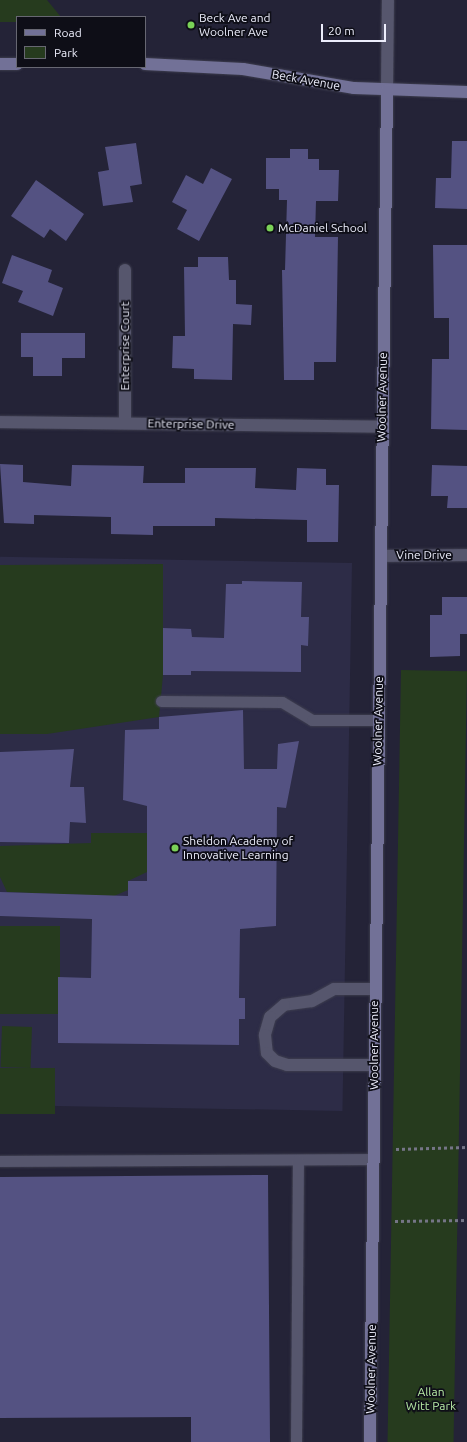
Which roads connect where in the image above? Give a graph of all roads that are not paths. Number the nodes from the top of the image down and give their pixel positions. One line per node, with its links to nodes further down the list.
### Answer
1 (388, 0): 5 (street, Woolner Avenue)
2 (0, 64): 3 (street)
3 (16, 64)
4 (146, 64): 5 (street, Beck Avenue)
5 (387, 90): 6 (street, Beck Avenue); 10 (street, Woolner Avenue)
6 (467, 92)
7 (125, 270): 9 (street, Enterprise Court)
8 (0, 422): 9 (street, Enterprise Drive)
9 (125, 423): 10 (street, Enterprise Drive)
10 (382, 427): 12 (street, Woolner Avenue)
11 (467, 555): 12 (street, Vine Drive)
12 (381, 556): 14 (street, Woolner Avenue)
13 (161, 701): 14 (lane)
14 (378, 720): 15 (street, Woolner Avenue)
15 (374, 989): 16 (street, Woolner Avenue); 16 (street)
16 (375, 1065): 17 (street, Woolner Avenue)
17 (374, 1159): 18 (lane); 21 (street, Woolner Avenue)
18 (298, 1160): 19 (lane); 20 (lane)
19 (0, 1161)
20 (296, 1442)
21 (370, 1442)

